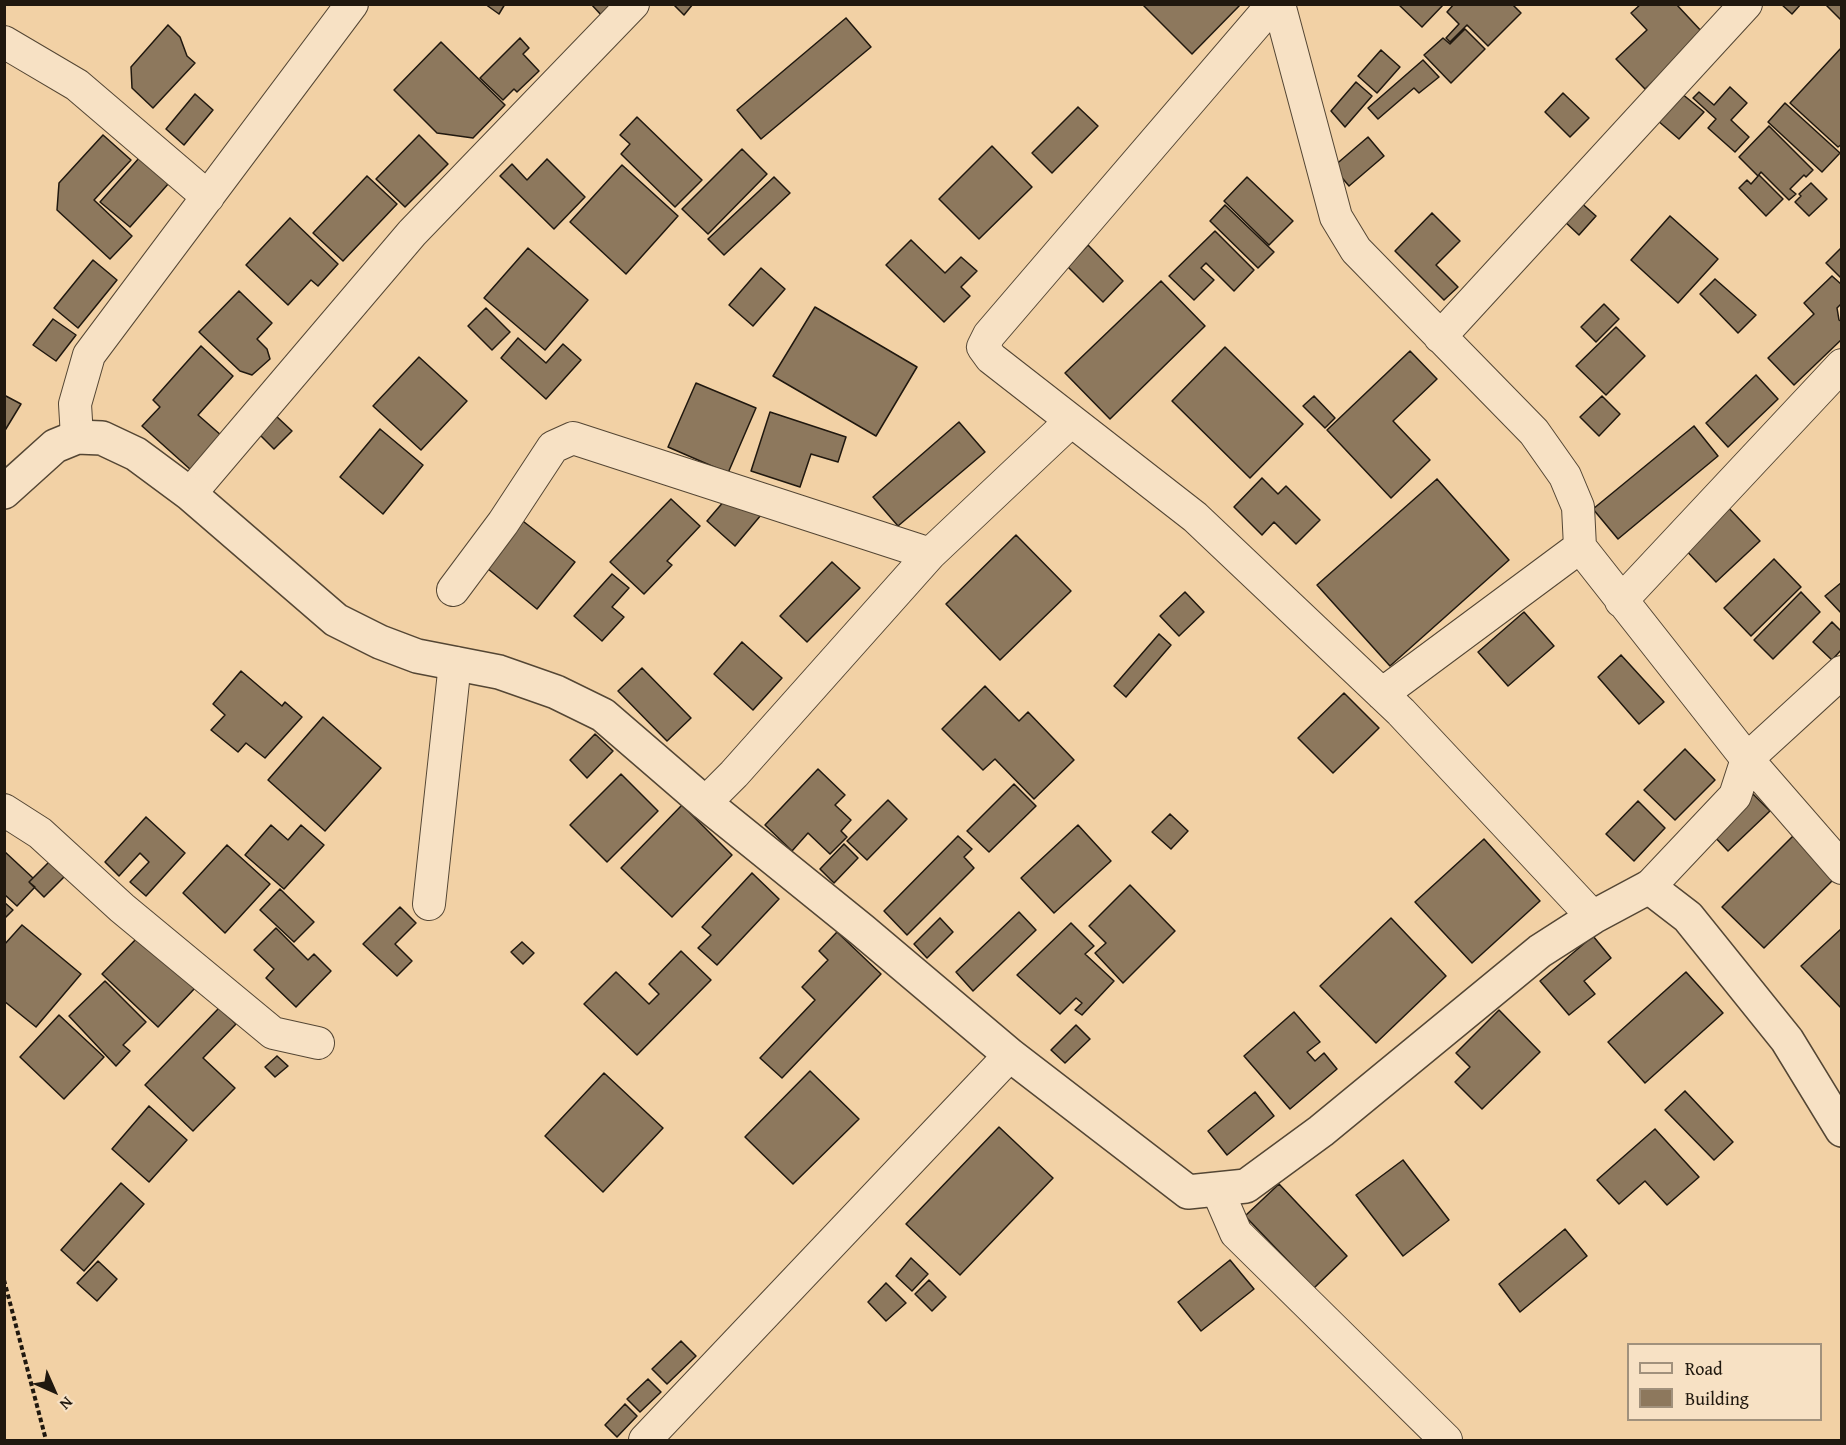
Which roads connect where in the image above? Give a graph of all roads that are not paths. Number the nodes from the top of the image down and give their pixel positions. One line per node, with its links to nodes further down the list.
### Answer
1 (352, 4): 7 (street)
2 (633, 4): 13 (street)
3 (1273, 4): 10 (street)
4 (1279, 4): 8 (street)
5 (1739, 7): 8 (street)
6 (4, 42): 7 (street)
7 (208, 197): 11 (street)
8 (1440, 337): 14 (street)
9 (1842, 365): 17 (street)
10 (1071, 421): 15 (street); 20 (street)
11 (77, 437): 12 (street); 13 (street)
12 (4, 492)
13 (190, 494): 18 (street)
14 (1580, 547): 17 (street); 20 (street)
15 (930, 554): 16 (street); 22 (street)
16 (453, 590)
17 (1621, 601): 21 (street)
18 (455, 663): 22 (street); 26 (street)
19 (1842, 672): 21 (street)
20 (1382, 694): 27 (street)
21 (1747, 759): 24 (street); 25 (street)
22 (705, 803): 29 (street)
23 (4, 810): 28 (street)
24 (1842, 868)
25 (1649, 887): 27 (street); 30 (street)
26 (429, 903)
27 (1593, 917): 31 (street)
28 (318, 1043)
29 (1010, 1055): 31 (street); 32 (street)
30 (1842, 1130)
31 (1217, 1189): 33 (street)
32 (645, 1440)
33 (1446, 1440)

